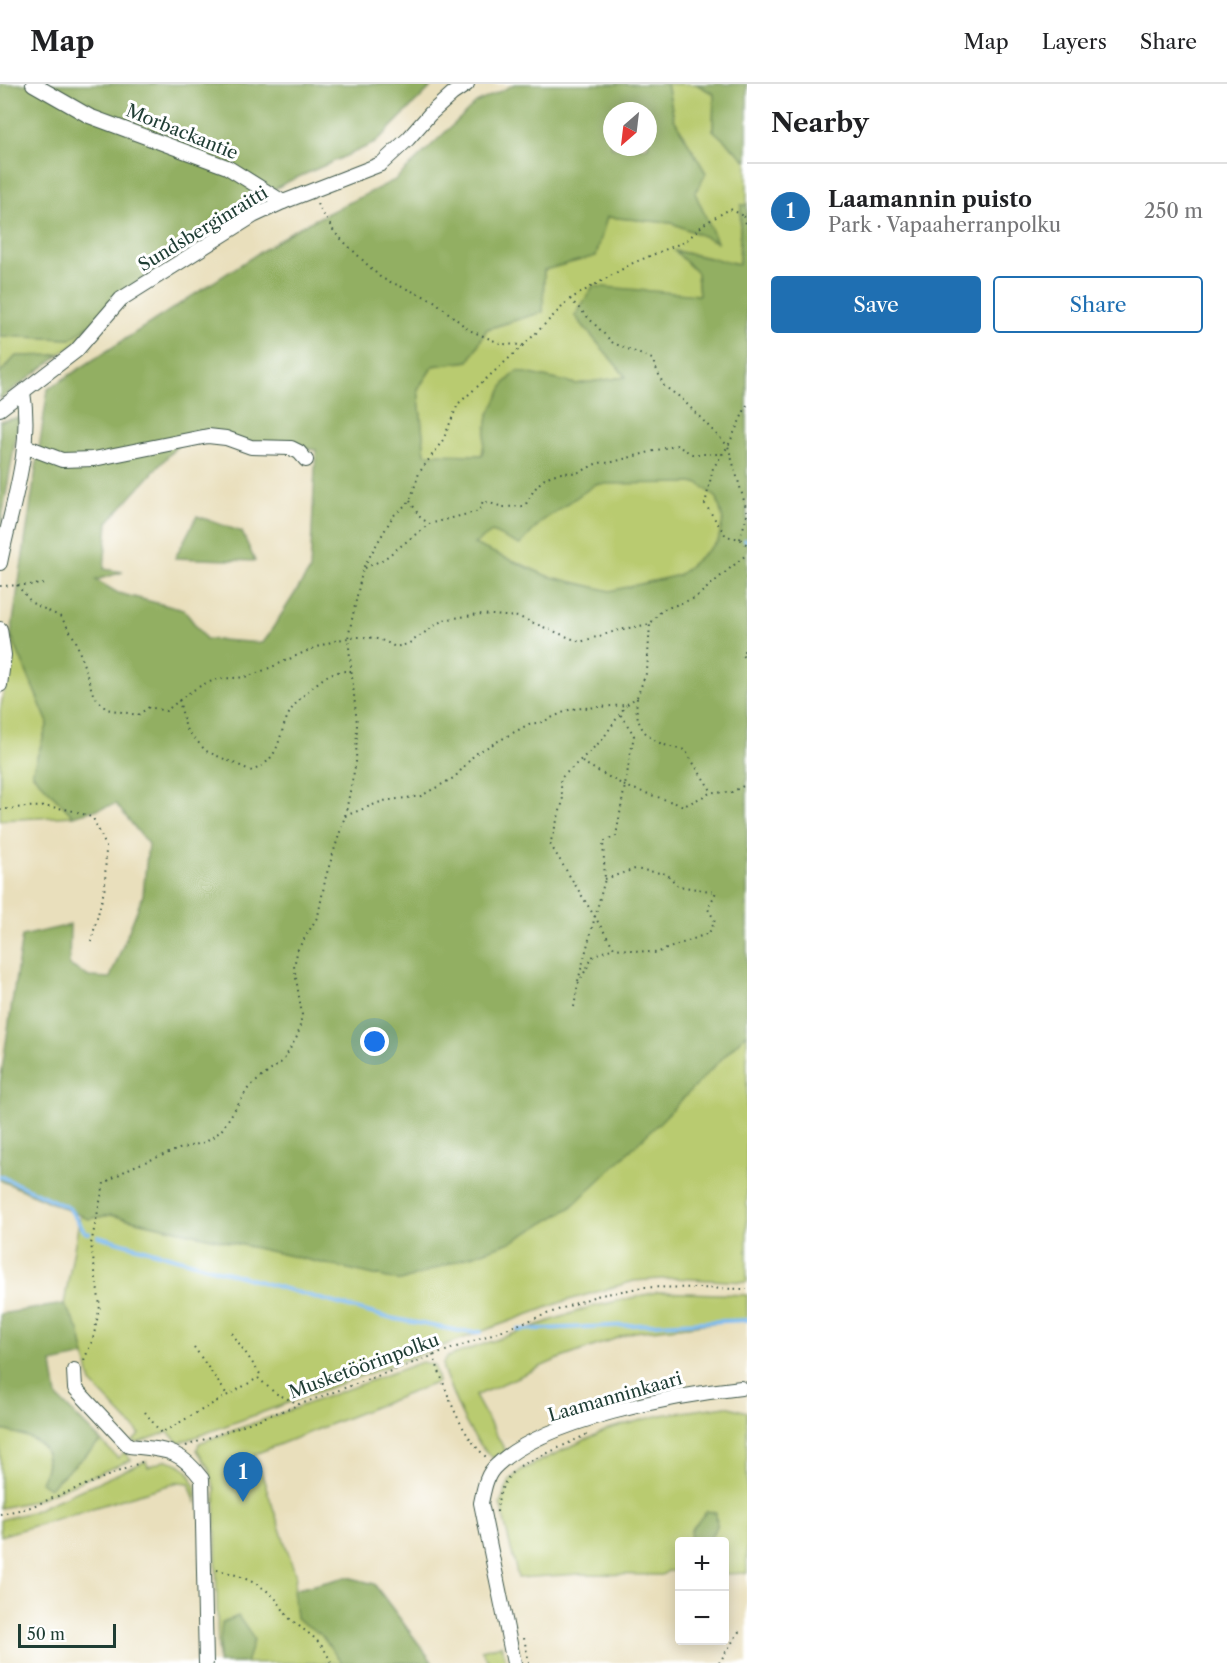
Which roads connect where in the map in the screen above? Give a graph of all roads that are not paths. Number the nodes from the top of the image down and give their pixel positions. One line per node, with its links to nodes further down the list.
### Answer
1 (33, 84): 3 (street, Morbackantie)
2 (467, 84): 3 (street, Sundsberginraitti)
3 (283, 202): 4 (street, Sundsberginraitti)
4 (23, 392): 5 (street, Sundsberginraitti); 6 (street)
5 (0, 409)
6 (26, 446): 7 (street); 8 (street)
7 (306, 460)
8 (0, 563)
9 (0, 629): 10 (street)
10 (0, 685)
11 (74, 1370): 13 (street)
12 (741, 1388): 14 (street, Laamanninkaari)
13 (206, 1663)
14 (514, 1663)

